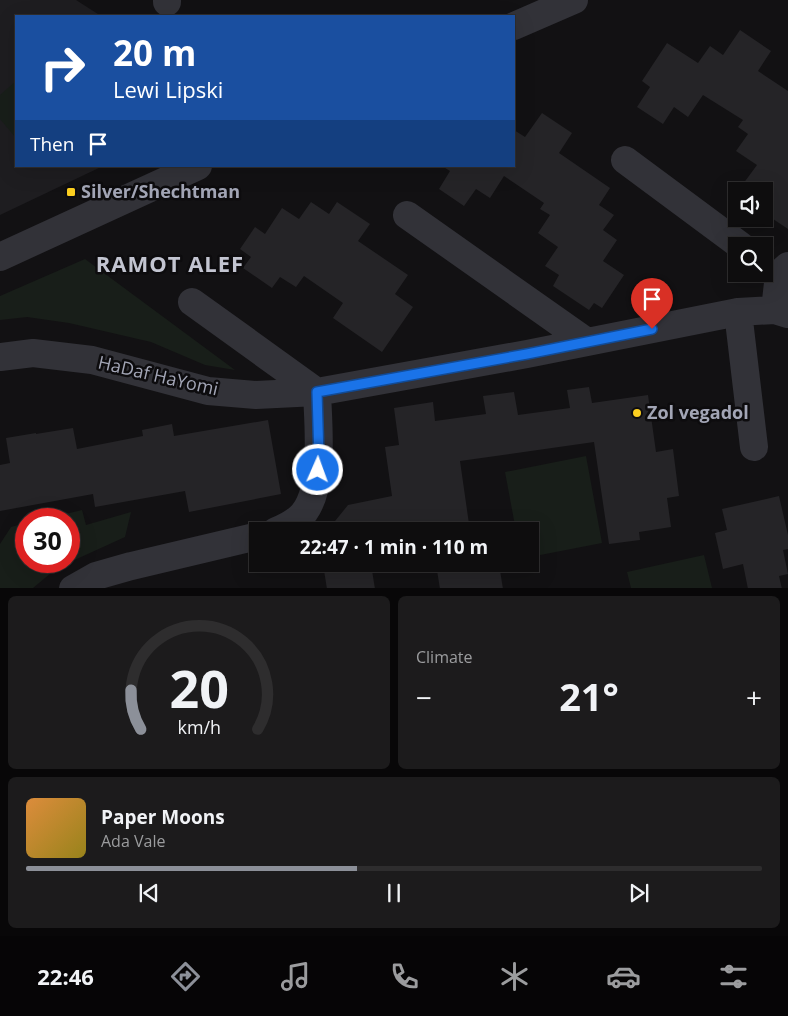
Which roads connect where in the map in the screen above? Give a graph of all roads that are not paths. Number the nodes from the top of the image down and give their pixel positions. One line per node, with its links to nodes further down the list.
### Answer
1 (574, 0): 2 (street)
2 (515, 26)
3 (625, 160): 6 (street)
4 (196, 167): 7 (street)
5 (407, 215): 12 (street)
6 (729, 237)
7 (0, 256)
8 (777, 268): 11 (street)
9 (192, 302): 14 (street)
10 (738, 312): 11 (street, HaDaf HaYomi); 12 (street, HaDaf HaYomi); 15 (street)
11 (781, 312)
12 (587, 342): 14 (street, HaDaf HaYomi)
13 (0, 357): 14 (street, HaDaf HaYomi)
14 (317, 392): 16 (street)
15 (754, 447)
16 (291, 522)
17 (249, 538): 18 (street)
18 (73, 588)

